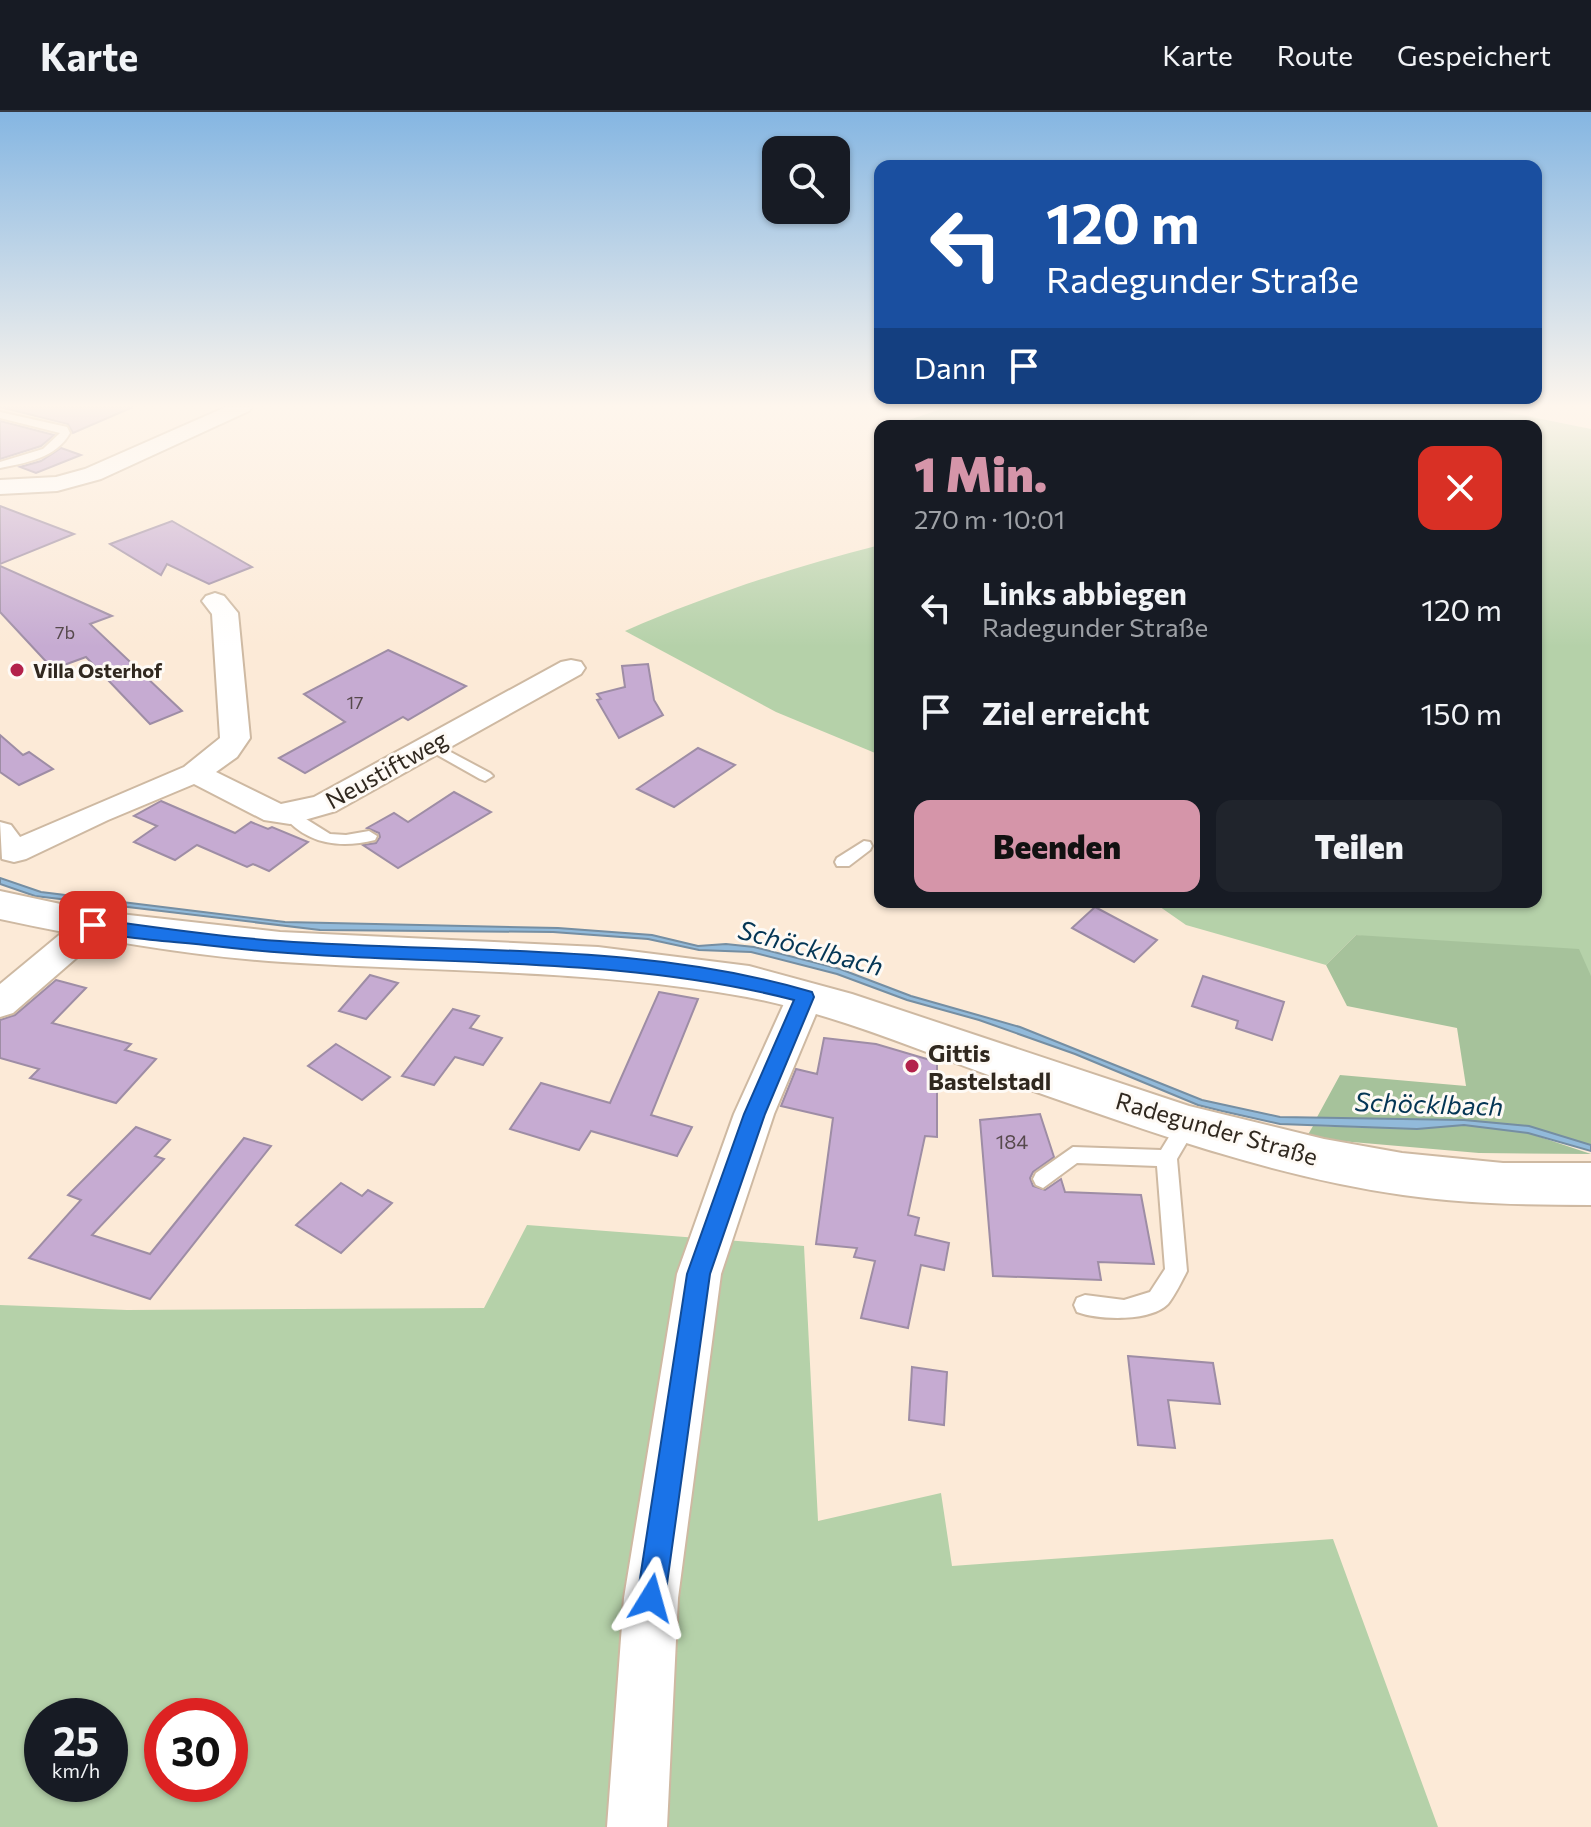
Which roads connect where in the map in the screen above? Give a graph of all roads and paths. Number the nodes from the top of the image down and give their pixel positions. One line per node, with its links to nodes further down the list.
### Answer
1 (215, 601): 4 (street)
2 (571, 668): 3 (street, Neustiftweg)
3 (430, 745): 5 (lane); 6 (street, Neustiftweg)
4 (195, 773): 6 (street); 7 (street)
5 (485, 776)
6 (290, 814): 8 (lane)
7 (0, 832)
8 (369, 836)
9 (864, 846): 10 (lane)
10 (843, 862)
11 (0, 905): 12 (main road, Radegunder Straße)
12 (93, 925): 13 (main road, Radegunder Straße); 14 (street)
13 (805, 997): 15 (main road, Radegunder Straße); 19 (street)
14 (0, 1004)
15 (1177, 1141): 16 (lane); 17 (main road, Radegunder Straße); 18 (lane)
16 (1043, 1179)
17 (1591, 1184)
18 (1085, 1305)
19 (637, 1827)

